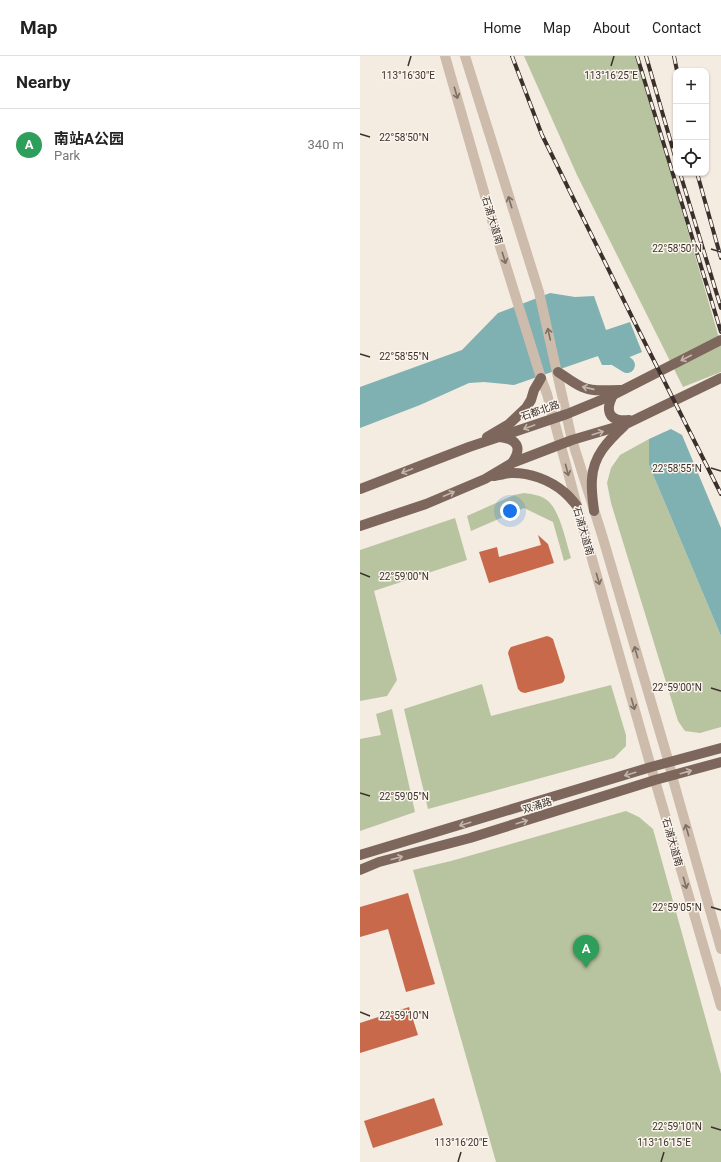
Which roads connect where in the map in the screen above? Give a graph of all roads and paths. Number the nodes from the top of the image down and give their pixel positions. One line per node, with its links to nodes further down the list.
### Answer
1 (445, 56): 5 (street, 石浦大道南, one-way to 5)
2 (464, 56): 4 (street, 石浦大道南, one-way to 2)
3 (721, 340): 7 (main road, 石都北路, one-way to 7)
4 (558, 372): 5 (street); 7 (main road, one-way to 4); 9 (street, 石浦大道南)
5 (541, 378): 10 (street, 石浦大道南); 16 (main road)
6 (721, 378): 11 (main road)
7 (624, 390): 8 (main road, 石都北路)
8 (613, 395): 9 (main road, 石都北路); 11 (main road)
9 (566, 414): 10 (main road, 石都北路); 14 (street, 石浦大道南)
10 (554, 418): 13 (main road, 石都北路, one-way to 13); 15 (street, 石浦大道南)
11 (636, 419): 12 (main road)
12 (626, 424): 14 (main road, one-way to 12); 21 (main road)
13 (499, 437): 16 (main road, 石都北路); 17 (main road)
14 (572, 440): 15 (main road); 21 (street, 石浦大道南)
15 (560, 445): 17 (main road); 20 (street, 石浦大道南, one-way to 20)
16 (469, 447): 19 (main road, 石都北路, one-way to 19)
17 (512, 463): 18 (main road)
18 (485, 479): 20 (main road); 22 (main road, one-way to 18)
19 (360, 489)
20 (577, 506): 24 (street, 石浦大道南)
21 (594, 511): 23 (street, 石浦大道南)
22 (360, 526)
23 (602, 535): 24 (street); 27 (street, 石浦大道南, one-way to 23)
24 (587, 542): 28 (street, 石浦大道南, one-way to 28)
25 (721, 748): 27 (main road, 双涌路)
26 (721, 762): 29 (main road, 双涌路, one-way to 26)
27 (669, 763): 28 (main road, 双涌路); 29 (street, 石浦大道南)
28 (651, 767): 30 (street, 石浦大道南); 31 (main road, 双涌路, one-way to 31)
29 (672, 776): 30 (main road, 双涌路); 33 (street, 石浦大道南, one-way to 29)
30 (655, 780): 32 (main road, 双涌路, one-way to 30); 34 (street, 石浦大道南, one-way to 34)
31 (360, 855)
32 (360, 870)
33 (721, 949)
34 (721, 1006)

